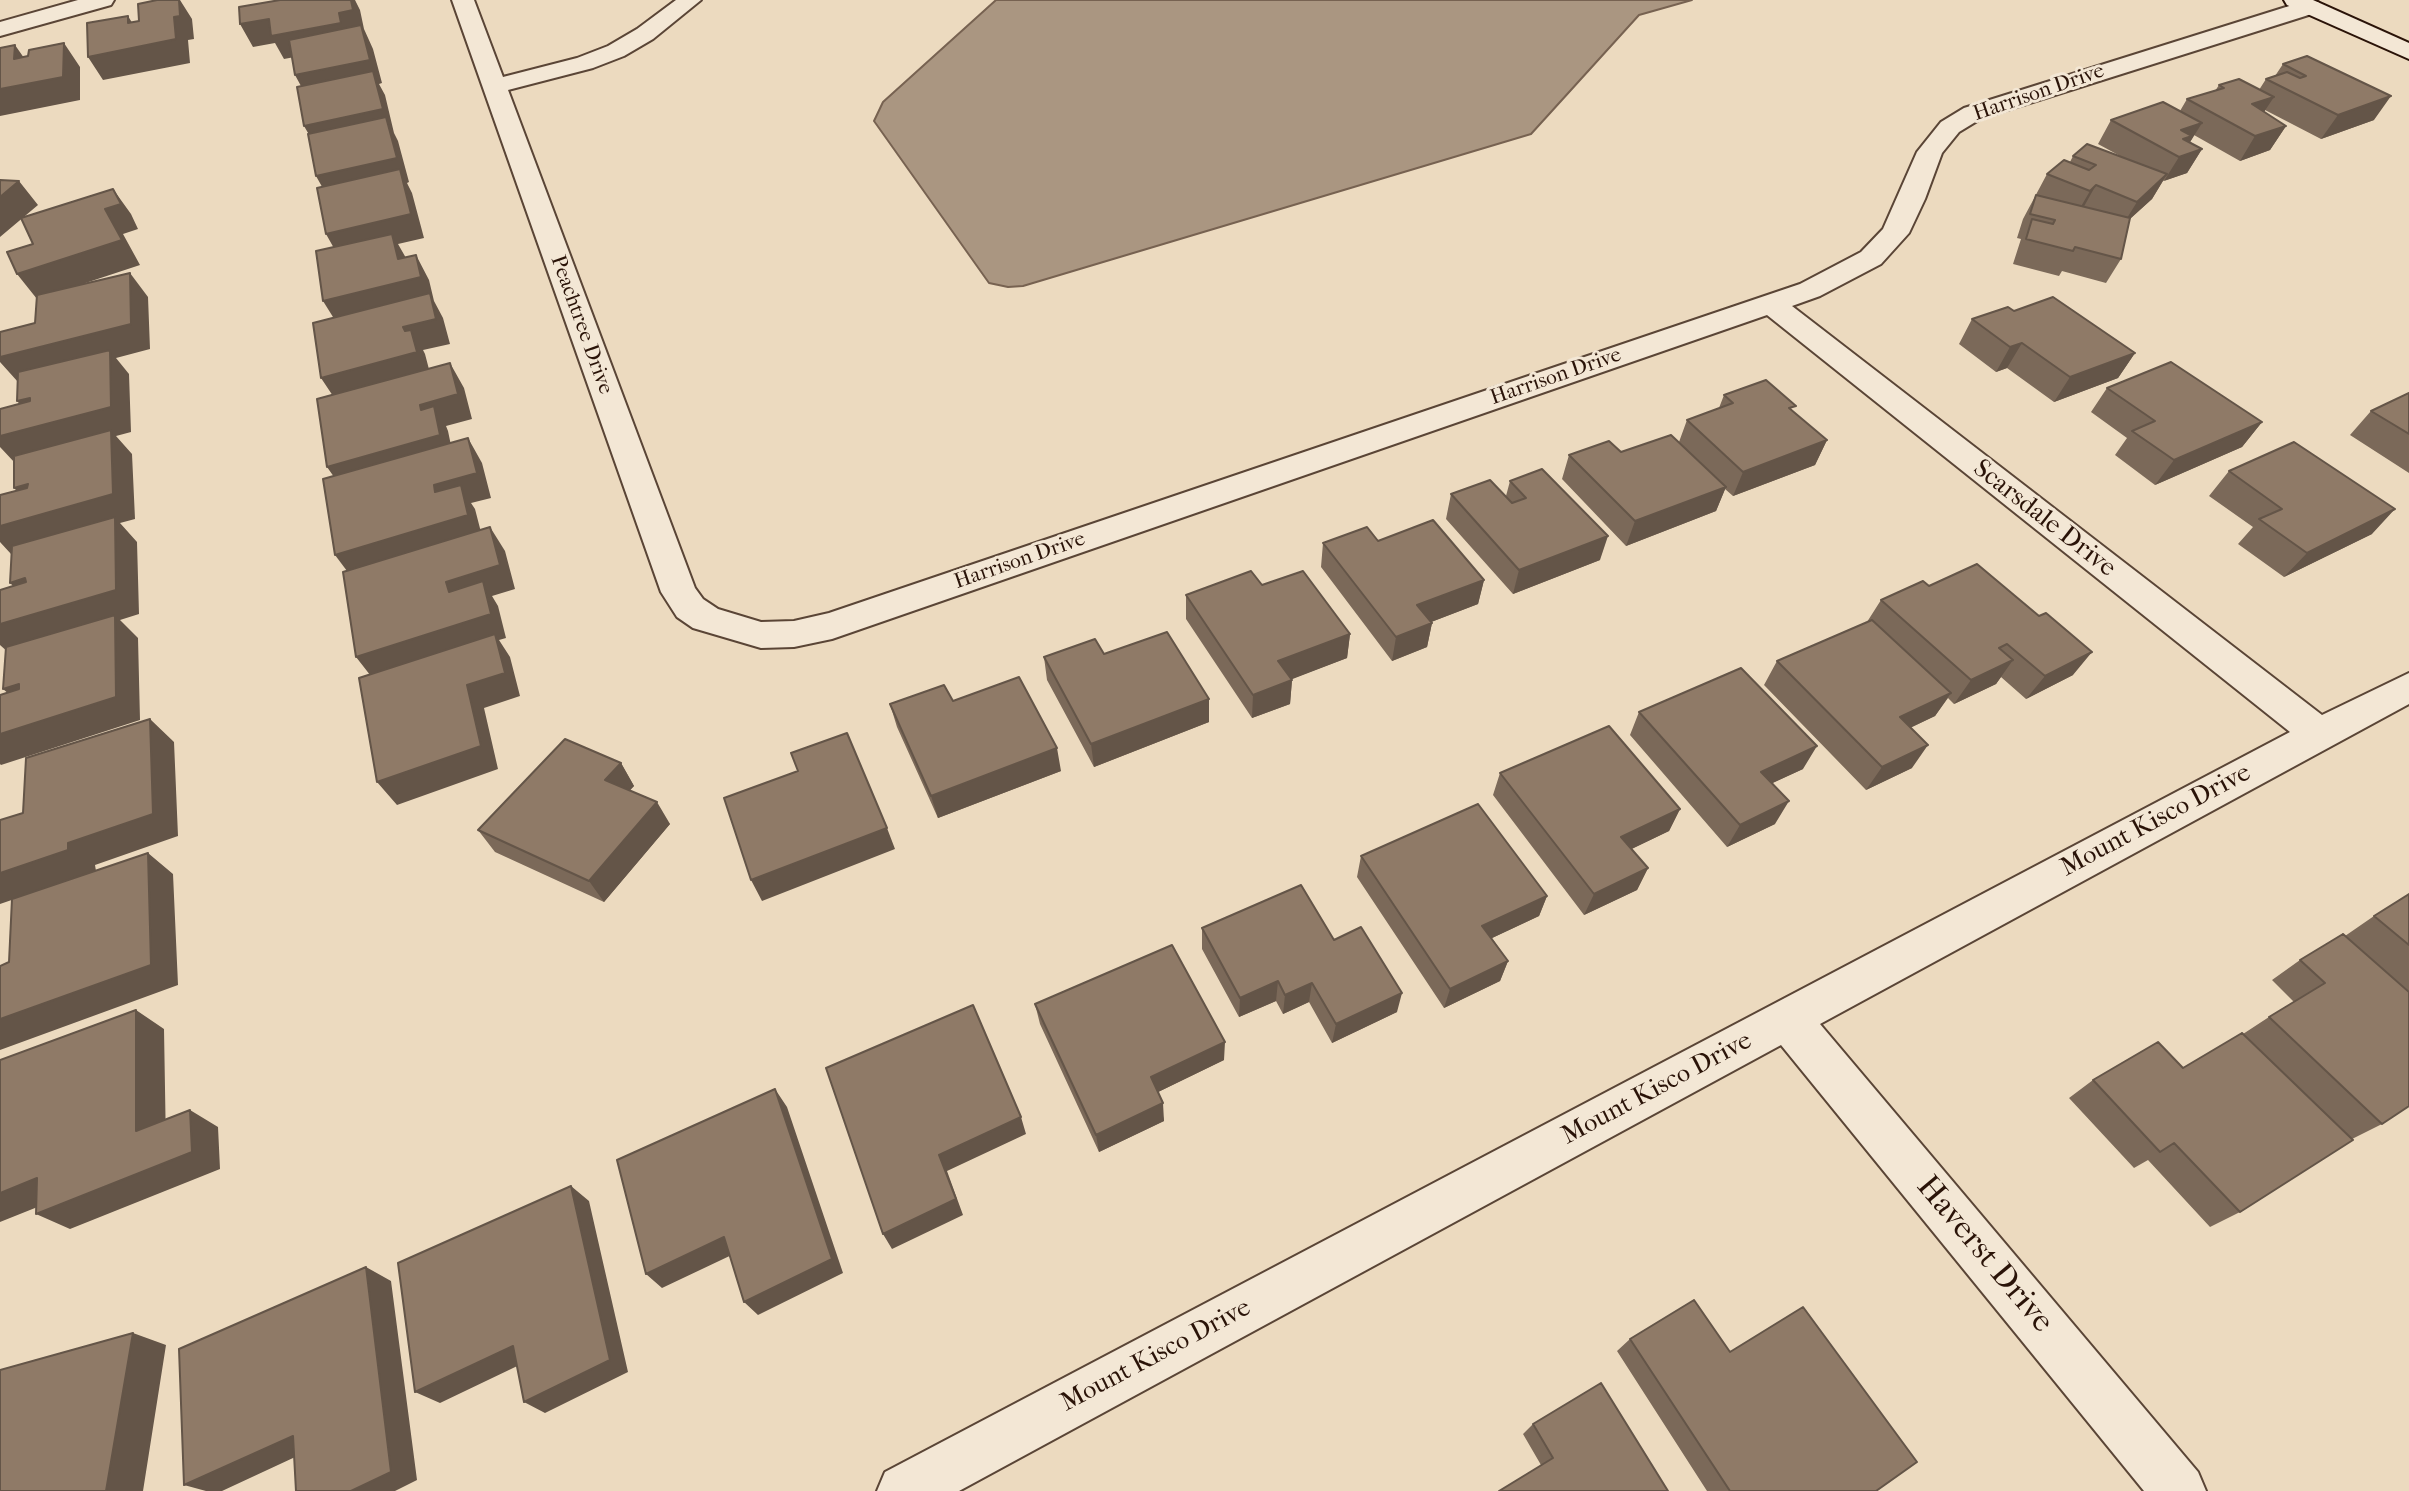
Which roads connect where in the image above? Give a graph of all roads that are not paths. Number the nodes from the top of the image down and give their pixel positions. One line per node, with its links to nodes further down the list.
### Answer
1 (103, 0): 5 (street)
2 (463, 0): 7 (street, Peachtree Drive)
3 (690, 0): 7 (street)
4 (2302, 3): 6 (street); 8 (street, Harrison Drive)
5 (0, 29)
6 (2409, 52)
7 (494, 86): 9 (street, Peachtree Drive)
8 (1770, 303): 9 (street, Harrison Drive); 11 (street, Scarsdale Drive)
9 (727, 627)
10 (2409, 687): 11 (street, Mount Kisco Drive)
11 (2319, 734): 12 (street, Mount Kisco Drive)
12 (1788, 1019): 13 (street, Mount Kisco Drive); 14 (street, Haverst Drive)
13 (904, 1491)
14 (2179, 1491)

